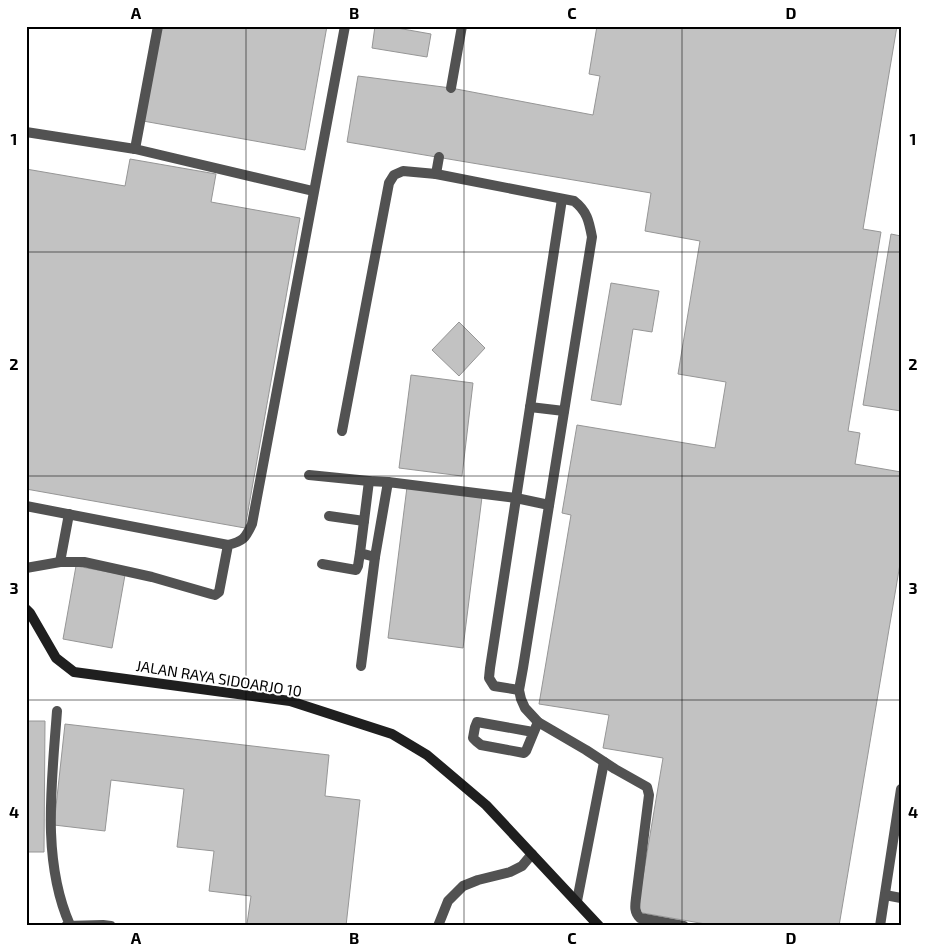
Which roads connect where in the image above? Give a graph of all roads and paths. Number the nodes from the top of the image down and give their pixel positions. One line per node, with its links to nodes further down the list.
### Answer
1 (158, 26): 6 (lane)
2 (345, 26): 9 (lane)
3 (462, 26): 4 (lane)
4 (451, 88)
5 (26, 132): 6 (lane)
6 (135, 149): 9 (lane)
7 (439, 157): 8 (lane)
8 (436, 174): 10 (lane); 13 (lane)
9 (313, 191): 23 (lane)
10 (562, 199): 11 (lane); 12 (lane)
11 (530, 407): 12 (lane); 17 (lane)
12 (564, 411): 18 (lane)
13 (342, 430)
14 (309, 475): 15 (lane)
15 (369, 481): 16 (lane); 22 (lane)
16 (388, 482): 17 (lane); 25 (lane)
17 (516, 498): 18 (lane); 31 (lane)
18 (550, 505): 31 (lane)
19 (26, 506): 20 (lane)
20 (69, 514): 23 (lane); 26 (lane)
21 (329, 516): 22 (lane)
22 (364, 521): 24 (lane)
23 (228, 545): 26 (lane)
24 (360, 553): 25 (lane); 27 (lane)
25 (375, 557): 30 (lane)
26 (60, 562): 28 (lane)
27 (322, 564)
28 (26, 568)
29 (26, 609): 37 (street, JALAN RAYA SIDOARJO 10)
30 (361, 666)
31 (519, 690): 33 (lane)
32 (57, 711): 41 (lane)
33 (536, 727): 33 (lane); 34 (lane)
34 (604, 762): 40 (lane); 46 (lane)
35 (901, 788): 36 (lane)
36 (899, 807): 38 (lane)
37 (532, 854): 40 (street, JALAN RAYA SIDOARJO 10); 44 (lane)
38 (884, 895): 39 (lane); 47 (lane)
39 (901, 898)
40 (576, 902): 45 (street, JALAN RAYA SIDOARJO 10)
41 (70, 925): 42 (lane); 43 (lane)
42 (66, 926)
43 (111, 926)
44 (438, 926)
45 (599, 926)
46 (684, 926)
47 (880, 926)

